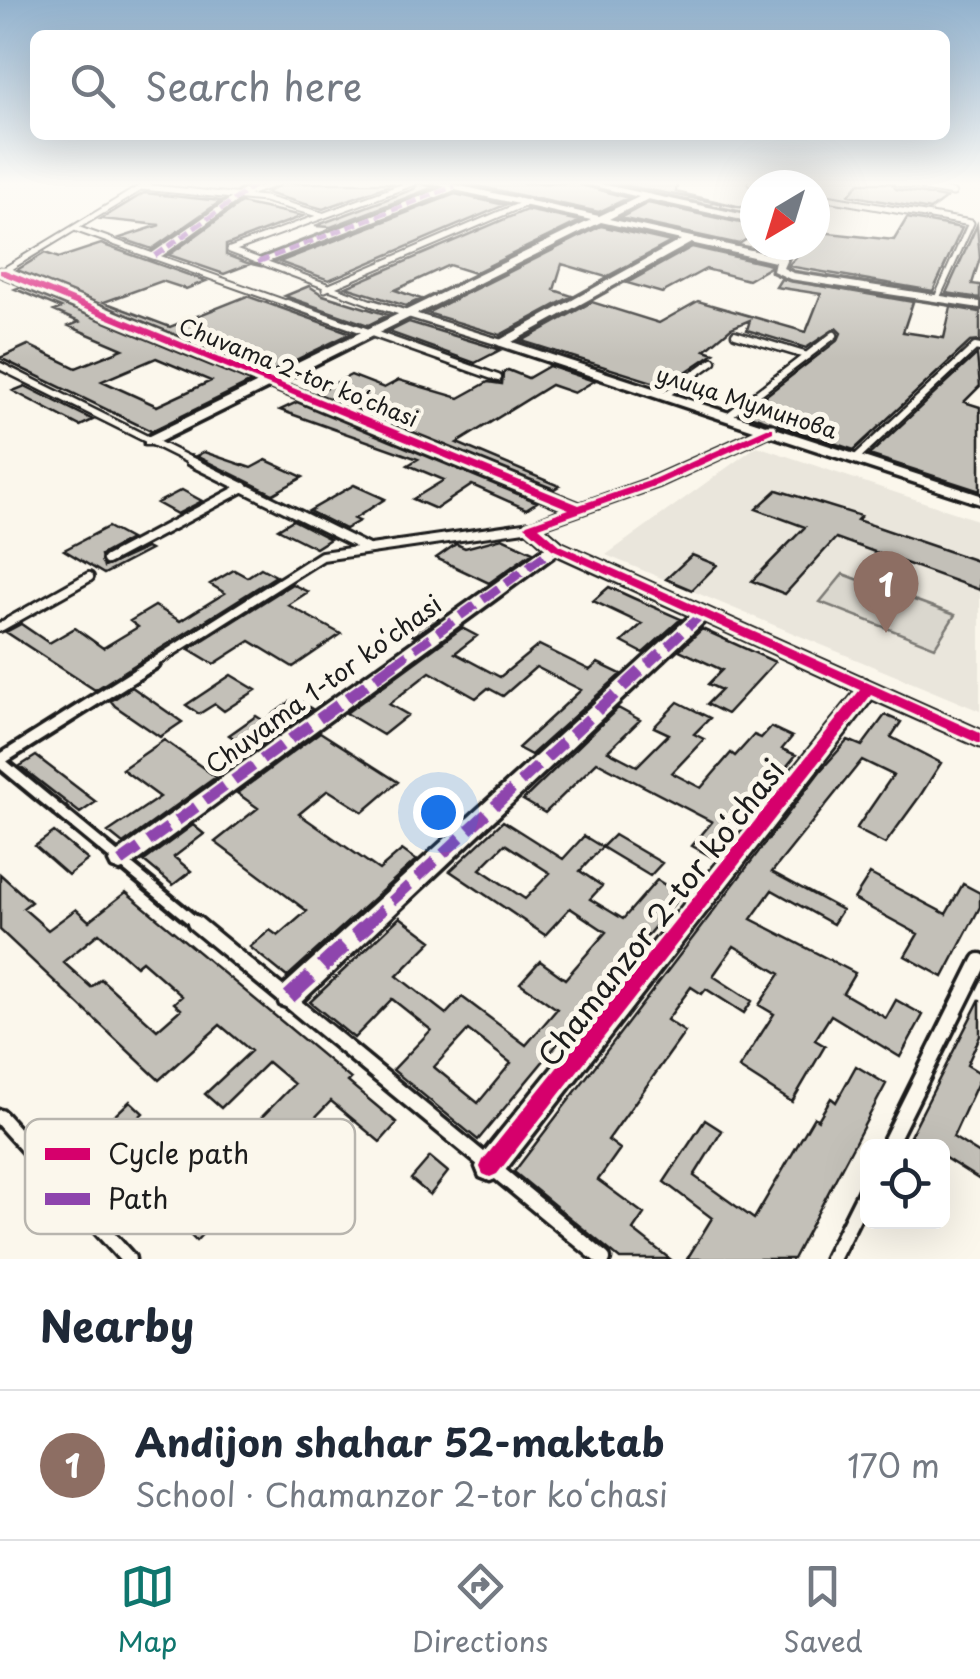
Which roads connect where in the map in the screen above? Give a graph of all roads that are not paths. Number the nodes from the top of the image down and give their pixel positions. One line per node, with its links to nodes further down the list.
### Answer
1 (54, 242): 15 (lane)
2 (114, 242): 12 (lane)
3 (175, 242): 12 (street)
4 (252, 242): 14 (lane)
5 (310, 242): 14 (street)
6 (436, 242): 16 (lane)
7 (560, 242): 19 (street)
8 (686, 242): 23 (street)
9 (703, 242): 11 (street)
10 (962, 242): 17 (lane)
11 (740, 250)
12 (155, 256): 20 (lane)
13 (782, 260): 17 (street)
14 (258, 262): 16 (lane)
15 (1, 272): 29 (street, Chuvama 2-tor koʻchasi)
16 (326, 289): 19 (lane)
17 (937, 298): 18 (street)
18 (980, 305)
19 (406, 315): 20 (street); 23 (lane)
20 (372, 334): 28 (lane); 29 (street)
21 (735, 334): 25 (lane)
22 (834, 335): 25 (lane)
23 (502, 343): 30 (street, улица Муминова)
24 (980, 348): 34 (lane)
25 (808, 356): 31 (lane)
26 (713, 361): 30 (lane)
27 (0, 366): 33 (lane)
28 (498, 378)
29 (273, 382): 33 (street); 37 (street, Chuvama 2-tor koʻchasi)
30 (664, 395): 31 (street, улица Муминова)
31 (728, 416): 32 (street, улица Муминова)
32 (770, 430): 34 (street, улица Муминова); 37 (street)
33 (150, 442): 35 (lane)
34 (856, 458): 36 (street, улица Муминова)
35 (244, 487): 40 (lane); 41 (lane)
36 (980, 500)
37 (579, 510): 38 (street)
38 (531, 526): 39 (street); 40 (lane)
39 (556, 547): 43 (street); 48 (street, Chuvama 1-tor koʻchasi)
40 (369, 549): 47 (lane)
41 (107, 560)
42 (89, 578): 44 (lane)
43 (702, 614): 45 (street); 50 (street)
44 (0, 627)
45 (869, 688): 46 (street); 54 (street, Chamanzor 2-tor koʻchasi)
46 (980, 739)
47 (0, 761): 48 (lane)
48 (120, 862): 50 (lane)
49 (980, 961): 52 (lane)
50 (289, 997): 54 (lane)
51 (0, 1117): 53 (lane)
52 (891, 1139)
53 (25, 1145)
54 (490, 1167): 58 (lane)
55 (860, 1203): 59 (lane)
56 (105, 1234): 57 (lane)
57 (128, 1259)
58 (603, 1259)
59 (832, 1259)

